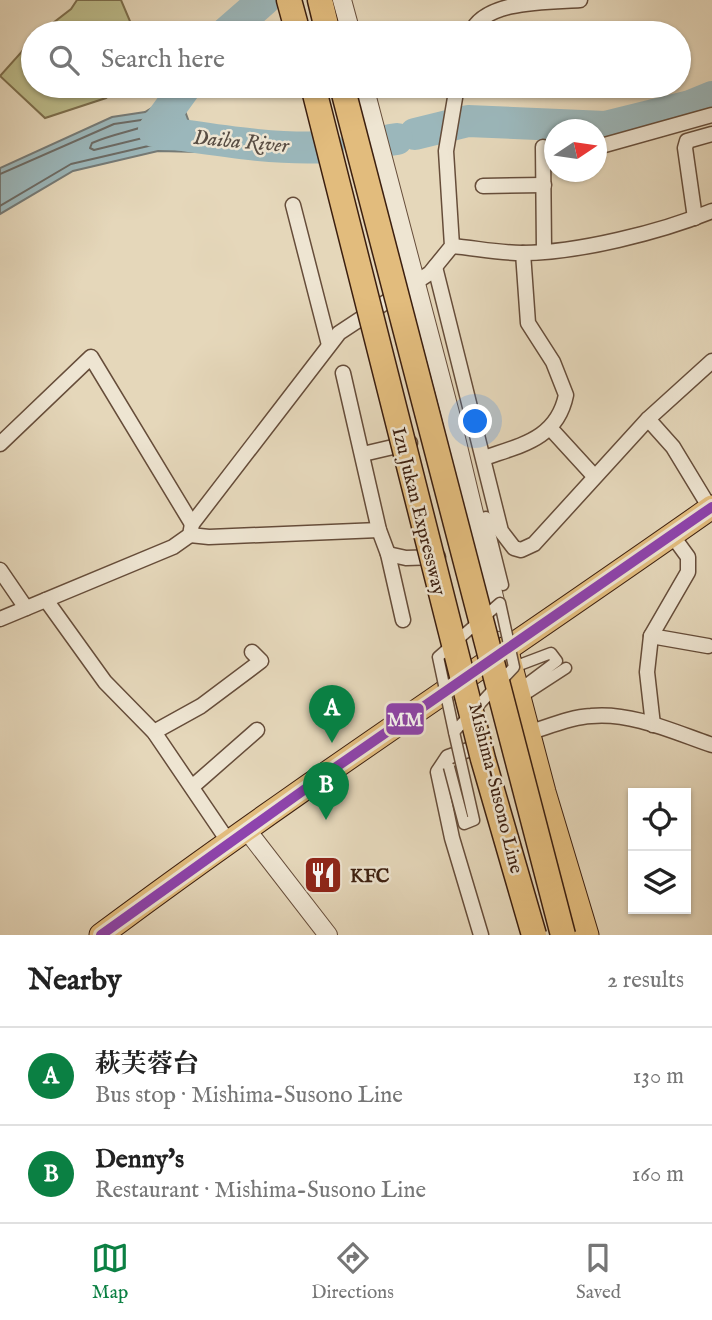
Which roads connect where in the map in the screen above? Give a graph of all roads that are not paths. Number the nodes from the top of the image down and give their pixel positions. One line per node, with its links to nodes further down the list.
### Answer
1 (289, 0): 6 (highway)
2 (298, 0): 7 (street)
3 (320, 0): 8 (highway)
4 (342, 0): 9 (street)
5 (580, 0): 10 (street)
6 (295, 21)
7 (304, 21)
8 (325, 21)
9 (348, 21)
10 (480, 21)
11 (316, 98): 75 (highway, Izu Jukan Expressway, bridge)
12 (325, 98): 30 (street)
13 (345, 98): 76 (highway, Izu Jukan Expressway, bridge)
14 (367, 98): 29 (street)
15 (455, 98): 25 (street)
16 (712, 115): 18 (street)
17 (712, 134): 24 (street)
18 (607, 144)
19 (543, 147): 21 (street)
20 (483, 186): 21 (street)
21 (544, 186): 26 (street)
22 (293, 205): 31 (street)
23 (712, 211): 24 (street)
24 (695, 218): 26 (street)
25 (452, 246): 27 (street); 28 (street)
26 (544, 250): 27 (street)
27 (523, 253): 37 (street)
28 (435, 267): 29 (street); 32 (street)
29 (416, 282): 30 (street); 34 (street)
30 (377, 306): 31 (street); 38 (street)
31 (328, 345): 44 (street)
32 (460, 356): 34 (street); 41 (street)
33 (712, 361): 36 (street)
34 (437, 362): 59 (street)
35 (343, 373): 40 (street)
36 (648, 419): 42 (street); 43 (street)
37 (551, 429): 41 (street); 42 (street)
38 (415, 442): 40 (street); 48 (street)
39 (0, 444): 44 (street)
40 (363, 454): 45 (street)
41 (484, 458): 42 (street)
42 (594, 476)
43 (711, 508): 46 (main road)
44 (191, 529): 45 (street); 51 (street)
45 (379, 530): 47 (street)
46 (672, 535): 56 (street); 59 (main road)
47 (388, 554): 48 (street); 55 (street)
48 (443, 557): 61 (street)
49 (0, 570): 53 (street)
50 (503, 585): 52 (street)
51 (46, 600): 53 (street); 64 (street)
52 (500, 603): 59 (street, bridge); 65 (street, bridge)
53 (26, 608): 54 (street)
54 (0, 620)
55 (403, 620)
56 (652, 636): 57 (street); 62 (street)
57 (708, 646)
58 (252, 652): 64 (street)
59 (510, 658): 60 (street); 61 (main road); 65 (street, bridge); 66 (main road)
60 (566, 668)
61 (470, 673): 67 (main road, Mishima-Susono Line); 71 (main road, Mishima-Susono Line)
62 (653, 725): 66 (street); 68 (street)
63 (257, 730): 70 (street)
64 (154, 732): 70 (street)
65 (454, 732): 69 (street, bridge)
66 (528, 733): 77 (main road)
67 (486, 744): 74 (street); 75 (main road, Mishima-Susono Line)
68 (712, 745)
69 (449, 767)
70 (192, 787): 71 (street)
71 (237, 835): 72 (main road, Mishima-Susono Line); 73 (street)
72 (101, 935)
73 (328, 935)
74 (481, 935)
75 (533, 935)
76 (563, 935)
77 (587, 935)

